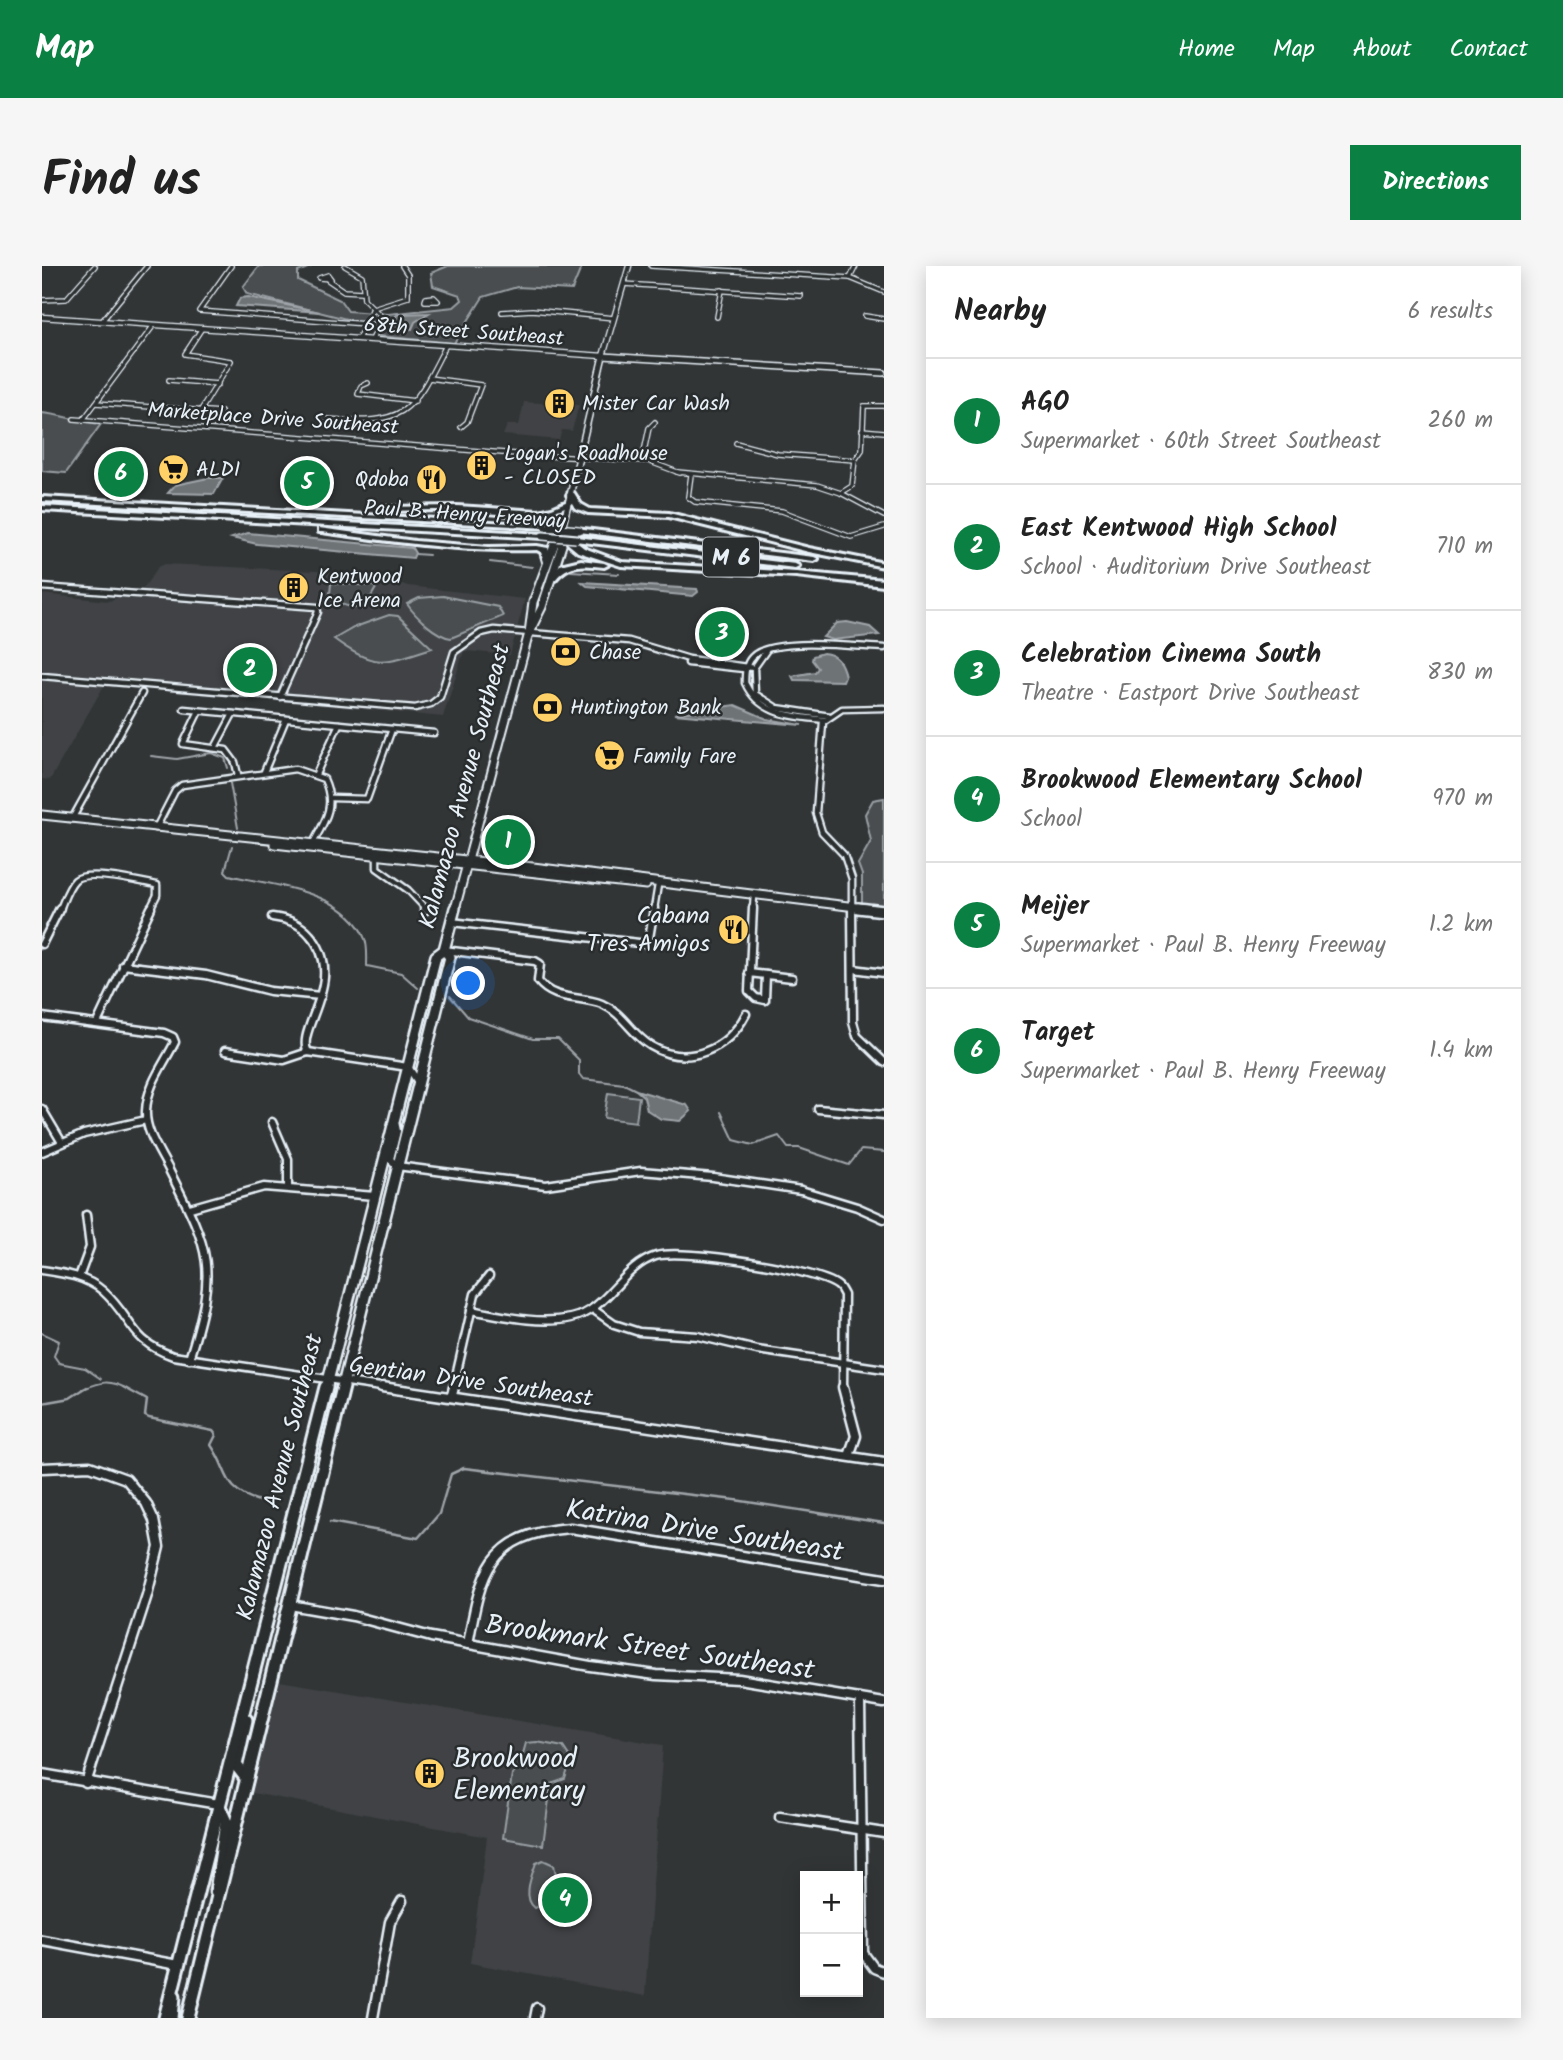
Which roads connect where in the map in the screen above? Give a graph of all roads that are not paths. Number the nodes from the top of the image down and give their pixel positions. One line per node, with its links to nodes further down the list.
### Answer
1 (95, 266): 20 (street)
2 (147, 266): 28 (street)
3 (230, 266): 29 (street)
4 (345, 266): 15 (street)
5 (402, 266): 18 (street)
6 (629, 266): 13 (street, Kalamazoo Avenue Southeast)
7 (651, 266): 8 (street)
8 (667, 266): 10 (street)
9 (856, 266): 11 (street)
10 (726, 268): 11 (street)
11 (850, 278): 16 (street)
12 (328, 280): 15 (street)
13 (624, 284): 14 (street); 26 (street, Kalamazoo Avenue Southeast)
14 (722, 290): 17 (street); 25 (street)
15 (362, 292): 21 (street)
16 (884, 292)
17 (801, 296)
18 (408, 298): 19 (street); 21 (street)
19 (425, 299)
20 (42, 300)
21 (373, 308): 29 (street); 31 (street)
22 (502, 312): 26 (street)
23 (865, 316): 27 (street)
24 (42, 317): 28 (street, 68th Street Southeast)
25 (717, 317)
26 (614, 318): 36 (street, Kalamazoo Avenue Southeast)
27 (884, 319)
28 (102, 321): 30 (street, 68th Street Southeast)
29 (366, 324): 31 (street); 33 (street)
30 (154, 325): 32 (street, 68th Street Southeast); 43 (street)
31 (379, 325): 34 (street)
32 (202, 328): 33 (street, 68th Street Southeast); 40 (street)
33 (358, 339): 34 (street, 68th Street Southeast)
34 (372, 340): 35 (street, 68th Street Southeast)
35 (446, 345): 36 (street, 68th Street Southeast); 38 (street)
36 (603, 356): 37 (main road, 68th Street Southeast); 55 (main road, Kalamazoo Avenue Southeast)
37 (884, 373)
38 (429, 378): 42 (street); 51 (street)
39 (169, 380): 40 (street)
40 (218, 383): 45 (street)
41 (368, 383): 42 (street)
42 (415, 401): 48 (street)
43 (96, 402): 45 (street); 49 (street)
44 (884, 406): 52 (street)
45 (201, 410): 46 (street)
46 (221, 412)
47 (74, 419): 49 (street, Marketplace Drive Southeast)
48 (324, 419)
49 (83, 420): 55 (street, Marketplace Drive Southeast)
50 (655, 422): 57 (street)
51 (461, 427)
52 (862, 430): 53 (street); 56 (street)
53 (884, 432)
54 (736, 443): 56 (street)
55 (580, 457): 57 (street, Marketplace Drive Southeast); 60 (main road, Kalamazoo Avenue Southeast)
56 (855, 460): 59 (street)
57 (642, 461): 58 (street, Marketplace Drive Southeast)
58 (691, 475): 59 (street, Marketplace Drive Southeast); 68 (street)
59 (841, 493): 66 (street, Marketplace Drive Southeast)
60 (570, 498): 64 (highway); 67 (highway); 69 (main road, Kalamazoo Avenue Southeast)
61 (42, 499): 62 (highway, Paul B. Henry Freeway / M 6)
62 (121, 501): 64 (highway); 72 (highway, Paul B. Henry Freeway / M 6, bridge)
63 (42, 508): 65 (highway, Paul B. Henry Freeway / M 6)
64 (486, 509): 69 (highway)
65 (113, 510): 70 (highway); 75 (highway, Paul B. Henry Freeway / M 6, bridge)
66 (884, 516)
67 (712, 526): 69 (highway); 72 (highway)
68 (884, 527)
69 (559, 537): 70 (highway); 71 (main road, Kalamazoo Avenue Southeast); 73 (highway); 74 (main road, Kalamazoo Avenue Southeast)
70 (461, 547): 71 (highway)
71 (547, 560): 77 (main road, Kalamazoo Avenue Southeast)
72 (884, 567)
73 (705, 569): 74 (highway); 75 (highway)
74 (552, 578): 77 (main road, Kalamazoo Avenue Southeast)
75 (884, 582)
76 (42, 587): 84 (street)
77 (529, 633): 80 (street); 84 (street); 106 (main road, Kalamazoo Avenue Southeast)
78 (884, 648): 79 (street)
79 (766, 651): 80 (street); 81 (street)
80 (747, 667): 81 (street); 89 (street)
81 (754, 668): 89 (street)
82 (42, 676): 84 (street)
83 (142, 693): 100 (street)
84 (280, 697)
85 (884, 708): 89 (street)
86 (184, 709): 87 (street)
87 (199, 710): 88 (street); 94 (street)
88 (233, 714): 90 (street); 94 (street)
89 (827, 718): 111 (street)
90 (286, 719): 91 (street); 95 (street)
91 (339, 724): 92 (street); 96 (street)
92 (392, 729): 93 (street); 98 (street)
93 (435, 733)
94 (216, 746): 97 (street)
95 (264, 772): 96 (street); 97 (street)
96 (316, 774): 98 (street)
97 (238, 775): 101 (street)
98 (332, 798): 103 (street)
99 (42, 815): 100 (main road)
100 (72, 819): 101 (main road)
101 (156, 828): 102 (main road)
102 (253, 839): 103 (main road); 105 (main road)
103 (313, 843): 104 (main road)
104 (379, 853): 105 (main road); 106 (main road); 112 (street)
105 (358, 855)
106 (465, 863): 107 (main road); 108 (main road); 115 (main road, Kalamazoo Avenue Southeast)
107 (570, 871): 108 (main road); 109 (main road)
108 (557, 877): 109 (main road)
109 (658, 885): 110 (main road); 115 (street)
110 (754, 896): 111 (main road); 121 (street)
111 (853, 907): 113 (main road); 119 (street)
112 (426, 911)
113 (884, 911)
114 (272, 916): 126 (street)
115 (451, 922): 117 (main road, Kalamazoo Avenue Southeast)
116 (42, 944): 118 (street)
117 (444, 950): 120 (main road, Kalamazoo Avenue Southeast); 124 (main road, Kalamazoo Avenue Southeast); 127 (street)
118 (123, 965): 126 (street); 130 (street)
119 (854, 969): 122 (street); 134 (street)
120 (432, 971): 124 (main road); 128 (main road, Kalamazoo Avenue Southeast)
121 (750, 973): 123 (street); 123 (street)
122 (884, 973)
123 (766, 975): 125 (street)
124 (445, 978): 133 (main road, Kalamazoo Avenue Southeast)
125 (792, 978)
126 (321, 996): 132 (street)
127 (746, 1014)
128 (421, 1016): 133 (main road); 135 (main road, Kalamazoo Avenue Southeast)
129 (42, 1017): 130 (street)
130 (97, 1023): 140 (street)
131 (225, 1051): 132 (street)
132 (308, 1052): 135 (street)
133 (426, 1052): 136 (main road, Kalamazoo Avenue Southeast)
134 (884, 1062)
135 (408, 1067): 136 (street); 141 (main road, Kalamazoo Avenue Southeast)
136 (418, 1082): 145 (main road, Kalamazoo Avenue Southeast)
137 (42, 1109): 143 (street)
138 (818, 1109): 139 (street)
139 (884, 1115)
140 (146, 1120): 143 (street); 148 (street)
141 (395, 1121): 145 (street); 147 (main road, Kalamazoo Avenue Southeast)
142 (272, 1122): 146 (street)
143 (61, 1141): 144 (street)
144 (42, 1152)
145 (399, 1166): 150 (street); 160 (main road, Kalamazoo Avenue Southeast)
146 (288, 1187): 147 (street); 148 (street)
147 (375, 1196): 159 (main road, Kalamazoo Avenue Southeast)
148 (190, 1208): 156 (street)
149 (86, 1215): 153 (street)
150 (884, 1219)
151 (42, 1270): 153 (street, Gentian Drive Southeast)
152 (489, 1276): 154 (street)
153 (79, 1277): 156 (street, Gentian Drive Southeast)
154 (471, 1310): 155 (street); 161 (street)
155 (594, 1310): 157 (street); 157 (street)
156 (189, 1359): 159 (street, Gentian Drive Southeast)
157 (843, 1363): 158 (street); 162 (street)
158 (884, 1369)
159 (328, 1380): 160 (street, Gentian Drive Southeast); 165 (main road, Kalamazoo Avenue Southeast)
160 (344, 1382): 161 (street, Gentian Drive Southeast); 167 (main road, Kalamazoo Avenue Southeast)
161 (452, 1395): 162 (street, Gentian Drive Southeast)
162 (849, 1456): 163 (street, Gentian Drive Southeast)
163 (884, 1462)
164 (42, 1468): 175 (street)
165 (296, 1501): 167 (main road); 170 (main road, Kalamazoo Avenue Southeast)
166 (884, 1579): 169 (street, Katrina Drive Southeast)
167 (294, 1580): 168 (main road, Kalamazoo Avenue Southeast)
168 (288, 1604): 169 (street, Brookmark Street Southeast); 174 (main road, Kalamazoo Avenue Southeast)
169 (468, 1644): 171 (street, Brookmark Street Southeast)
170 (256, 1657): 174 (main road); 176 (main road, Kalamazoo Avenue Southeast)
171 (860, 1699): 172 (street, Brookmark Street Southeast); 178 (street)
172 (884, 1703)
173 (42, 1774): 175 (street)
174 (246, 1778): 180 (main road, Kalamazoo Avenue Southeast)
175 (86, 1783): 176 (street)
176 (218, 1804): 180 (main road); 183 (main road, Kalamazoo Avenue Southeast)
177 (780, 1817): 178 (street)
178 (863, 1830): 179 (street); 184 (street)
179 (884, 1833)
180 (217, 1898): 187 (main road, Kalamazoo Avenue Southeast)
181 (402, 1900): 188 (street)
182 (42, 1940): 183 (street)
183 (177, 1970): 185 (main road, Kalamazoo Avenue Southeast); 186 (main road)
184 (884, 1972)
185 (165, 2018)
186 (172, 2018)
187 (188, 2018)
188 (373, 2018)

